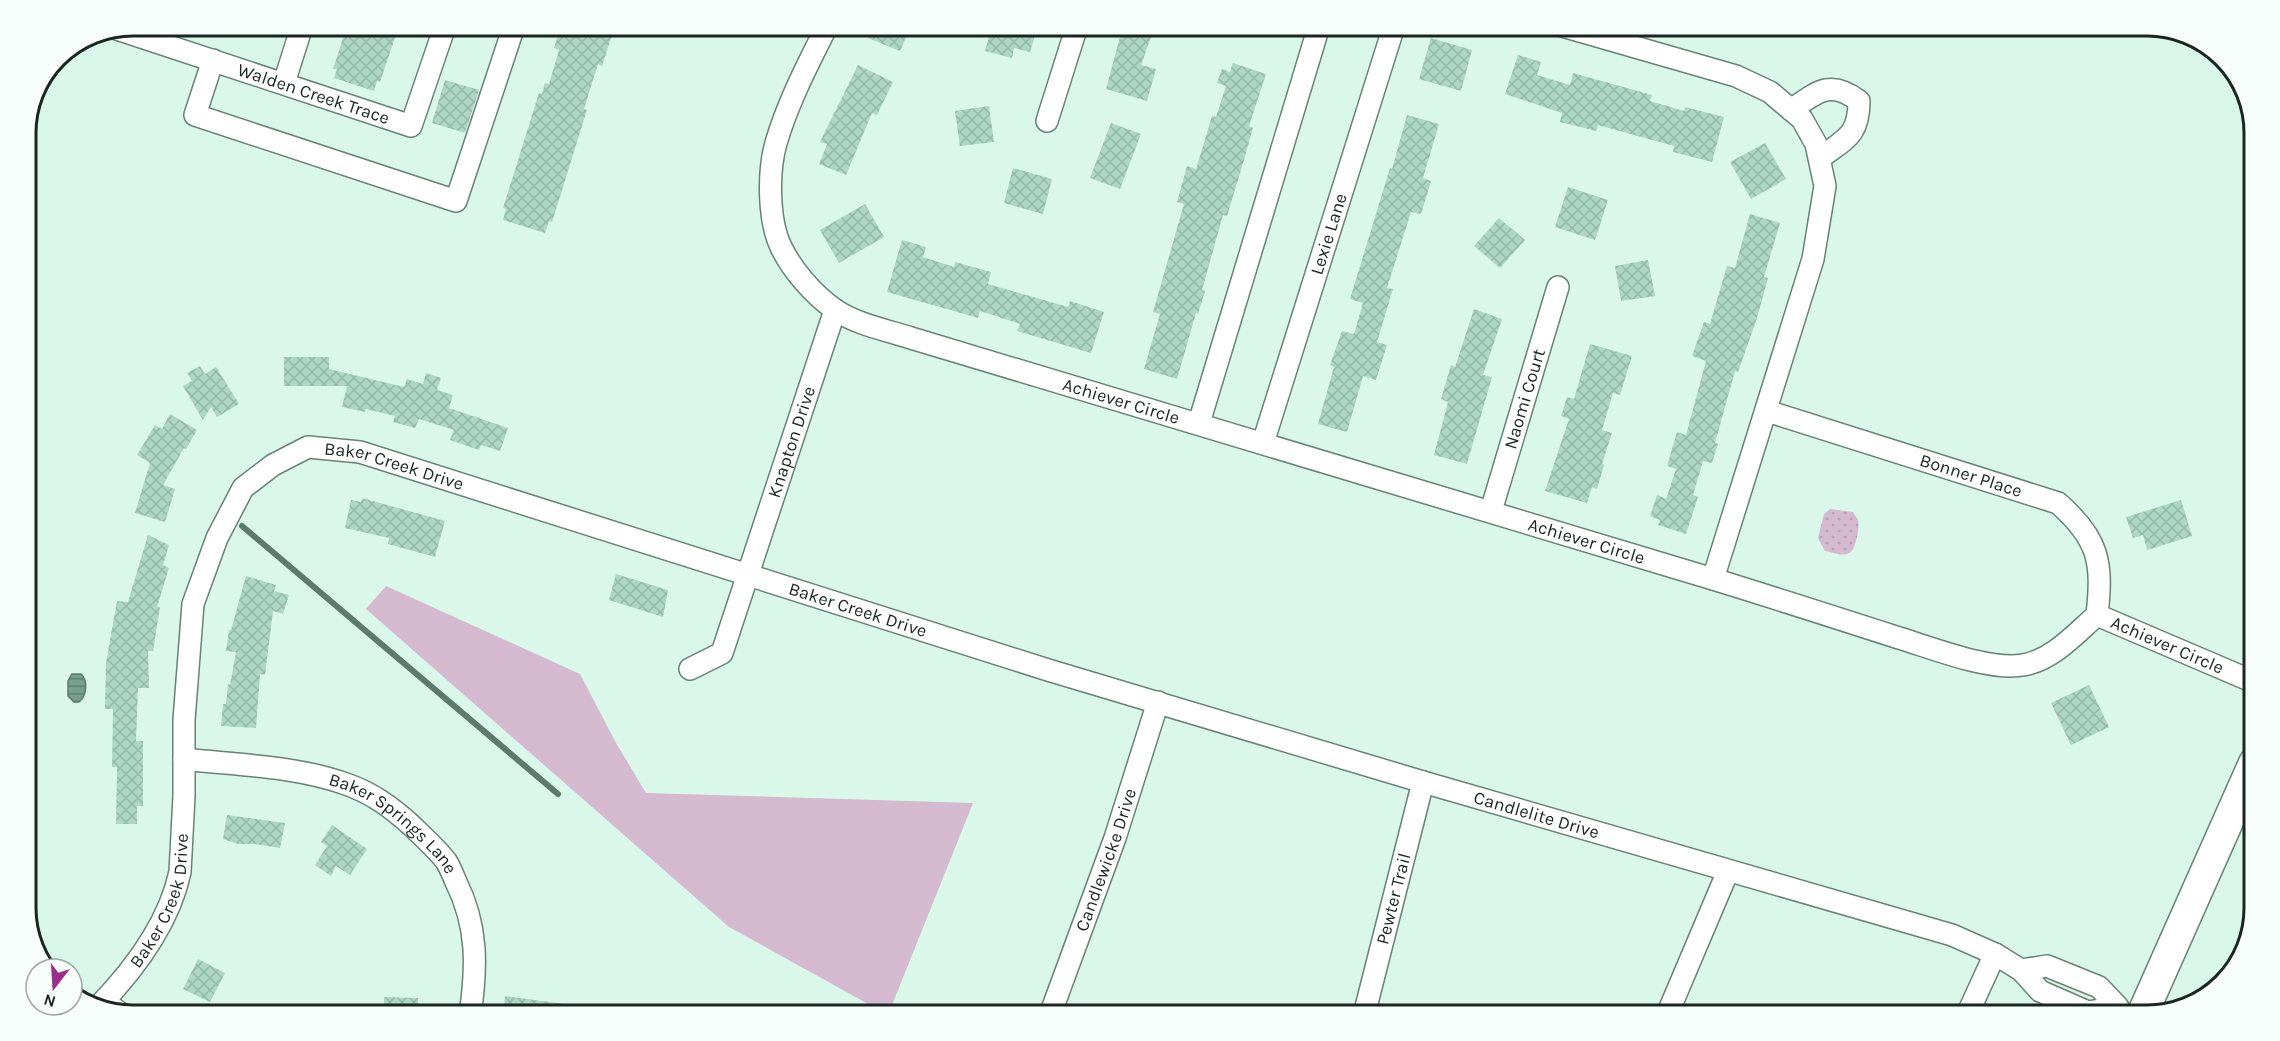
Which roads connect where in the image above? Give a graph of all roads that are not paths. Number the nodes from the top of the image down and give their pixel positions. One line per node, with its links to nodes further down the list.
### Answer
1 (139, 36): 10 (street, Walden Creek Trace)
2 (299, 36): 11 (street)
3 (442, 36): 11 (street, Walden Creek Trace)
4 (511, 36): 10 (street)
5 (822, 36): 16 (street, Achiever Circle)
6 (1074, 36): 13 (street)
7 (1315, 36): 18 (street)
8 (1391, 36): 19 (street, Lexie Lane)
9 (1597, 36): 12 (street)
10 (213, 60): 11 (street, Walden Creek Trace)
11 (284, 83)
12 (1791, 110): 14 (street); 14 (street)
13 (1047, 121)
14 (1820, 158): 17 (street)
15 (1558, 286): 20 (street, Naomi Court)
16 (835, 310): 18 (street, Achiever Circle); 21 (street, Knapton Drive)
17 (1767, 411): 22 (street); 23 (street, Bonner Place)
18 (1199, 423): 19 (street, Achiever Circle)
19 (1263, 443): 20 (street, Achiever Circle)
20 (1491, 511): 22 (street, Achiever Circle)
21 (748, 573): 24 (street, Knapton Drive); 25 (street, Baker Creek Drive); 28 (street, Baker Creek Drive)
22 (1713, 579): 23 (street, Achiever Circle)
23 (2097, 615): 26 (street, Achiever Circle)
24 (690, 669)
25 (1048, 670): 27 (street, Candlelite Drive)
26 (2244, 678)
27 (1158, 702): 29 (street, Candlelite Drive); 35 (street, Candlewicke Drive)
28 (184, 759): 33 (street, Baker Creek Drive); 34 (street, Baker Springs Lane)
29 (1423, 782): 31 (street, Candlelite Drive); 36 (street, Pewter Trail)
30 (2244, 783): 40 (main road)
31 (1728, 871): 32 (street, Candlelite Drive); 37 (street)
32 (1995, 954): 38 (street); 39 (street, Candlelite Drive)
33 (110, 1002)
34 (471, 1005)
35 (1054, 1005)
36 (1367, 1005)
37 (1671, 1005)
38 (1972, 1005)
39 (2072, 1005)
40 (2136, 1005)

